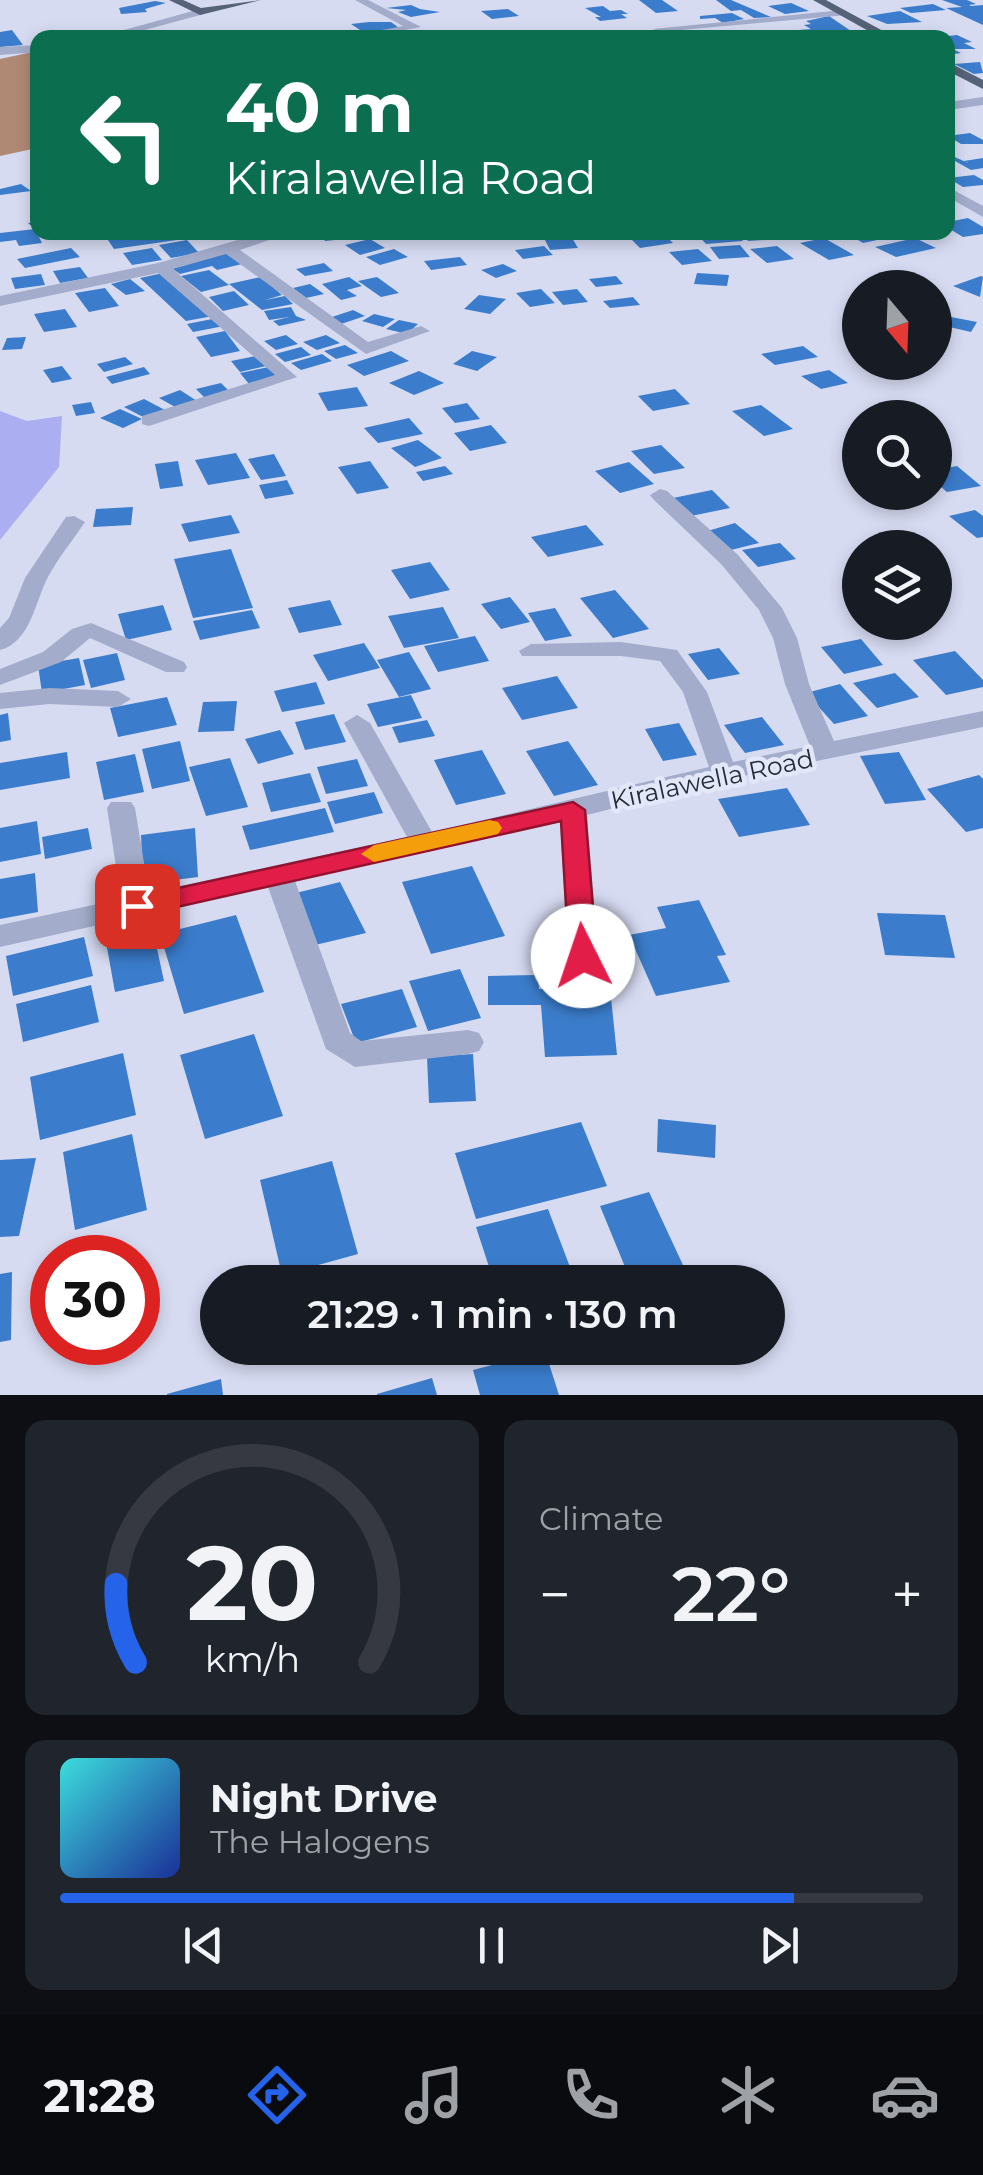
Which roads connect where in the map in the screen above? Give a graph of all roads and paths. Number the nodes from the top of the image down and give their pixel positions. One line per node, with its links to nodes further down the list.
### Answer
1 (174, 0): 6 (main road)
2 (256, 0): 6 (main road)
3 (360, 0): 11 (street)
4 (818, 0): 7 (main road)
5 (762, 4): 8 (street)
6 (200, 12): 10 (street)
7 (843, 13): 8 (street); 12 (main road)
8 (790, 18): 9 (street)
9 (659, 29)
10 (131, 30)
11 (398, 30)
12 (876, 30)
13 (30, 49): 14 (street)
14 (0, 51)
15 (955, 70): 16 (main road)
16 (983, 84)
17 (983, 101): 18 (street)
18 (955, 105)
19 (955, 195): 20 (street)
20 (983, 212)
21 (256, 240): 22 (street)
22 (228, 248): 23 (street); 25 (street)
23 (161, 267): 24 (street); 26 (street)
24 (0, 301)
25 (422, 331)
26 (149, 420)
27 (660, 496): 37 (street)
28 (74, 522): 29 (street)
29 (0, 643)
30 (531, 650): 38 (street)
31 (175, 666): 32 (street)
32 (0, 678)
33 (118, 699): 34 (street)
34 (0, 701)
35 (983, 719): 37 (street, Kiralawella Road)
36 (357, 724): 41 (street)
37 (826, 754): 38 (street, Kiralawella Road)
38 (724, 772): 40 (street, Kiralawella Road)
39 (122, 808): 43 (street)
40 (573, 810): 41 (street, Kiralawella Road); 47 (street)
41 (424, 842): 42 (street, Kiralawella Road)
42 (278, 875): 43 (street, Kiralawella Road); 48 (street)
43 (137, 906): 44 (street, Kiralawella Road)
44 (32, 930): 45 (street, Kiralawella Road); 46 (street, Kiralawella Road)
45 (0, 936)
46 (0, 953)
47 (583, 956)
48 (468, 1042)

